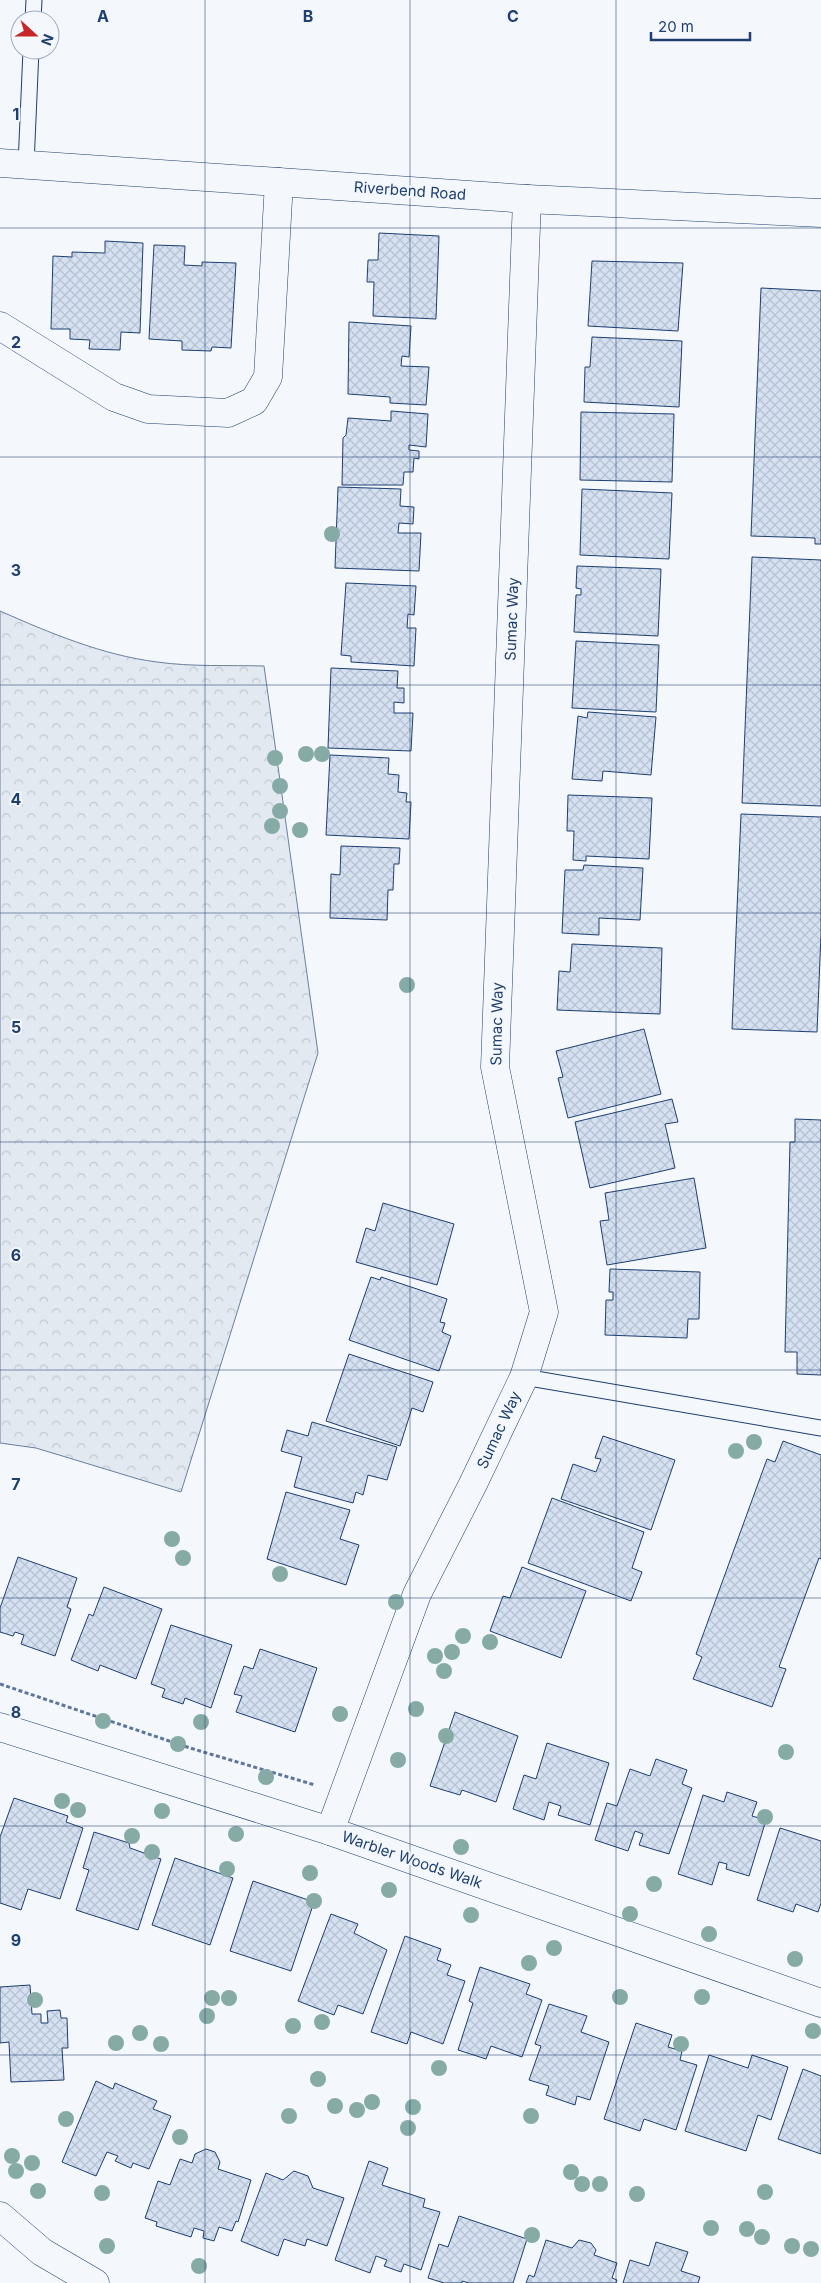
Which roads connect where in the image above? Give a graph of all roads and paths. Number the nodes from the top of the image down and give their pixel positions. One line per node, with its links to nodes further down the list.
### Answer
1 (29, 60): 2 (lane)
2 (13, 164): 3 (street, Riverbend Road)
3 (279, 182): 4 (street, Riverbend Road); 6 (street)
4 (527, 199): 5 (street, Riverbend Road); 7 (street, Sumac Way)
5 (821, 213)
6 (0, 326)
7 (524, 1377): 8 (lane); 11 (street, Sumac Way)
8 (821, 1428)
9 (0, 1684): 11 (path)
10 (0, 1726): 12 (street, Warbler Woods Walk)
11 (344, 1794): 12 (street, Sumac Way)
12 (330, 1831): 13 (street, Warbler Woods Walk)
13 (821, 2004)
14 (0, 2216): 15 (street)
15 (96, 2283)

